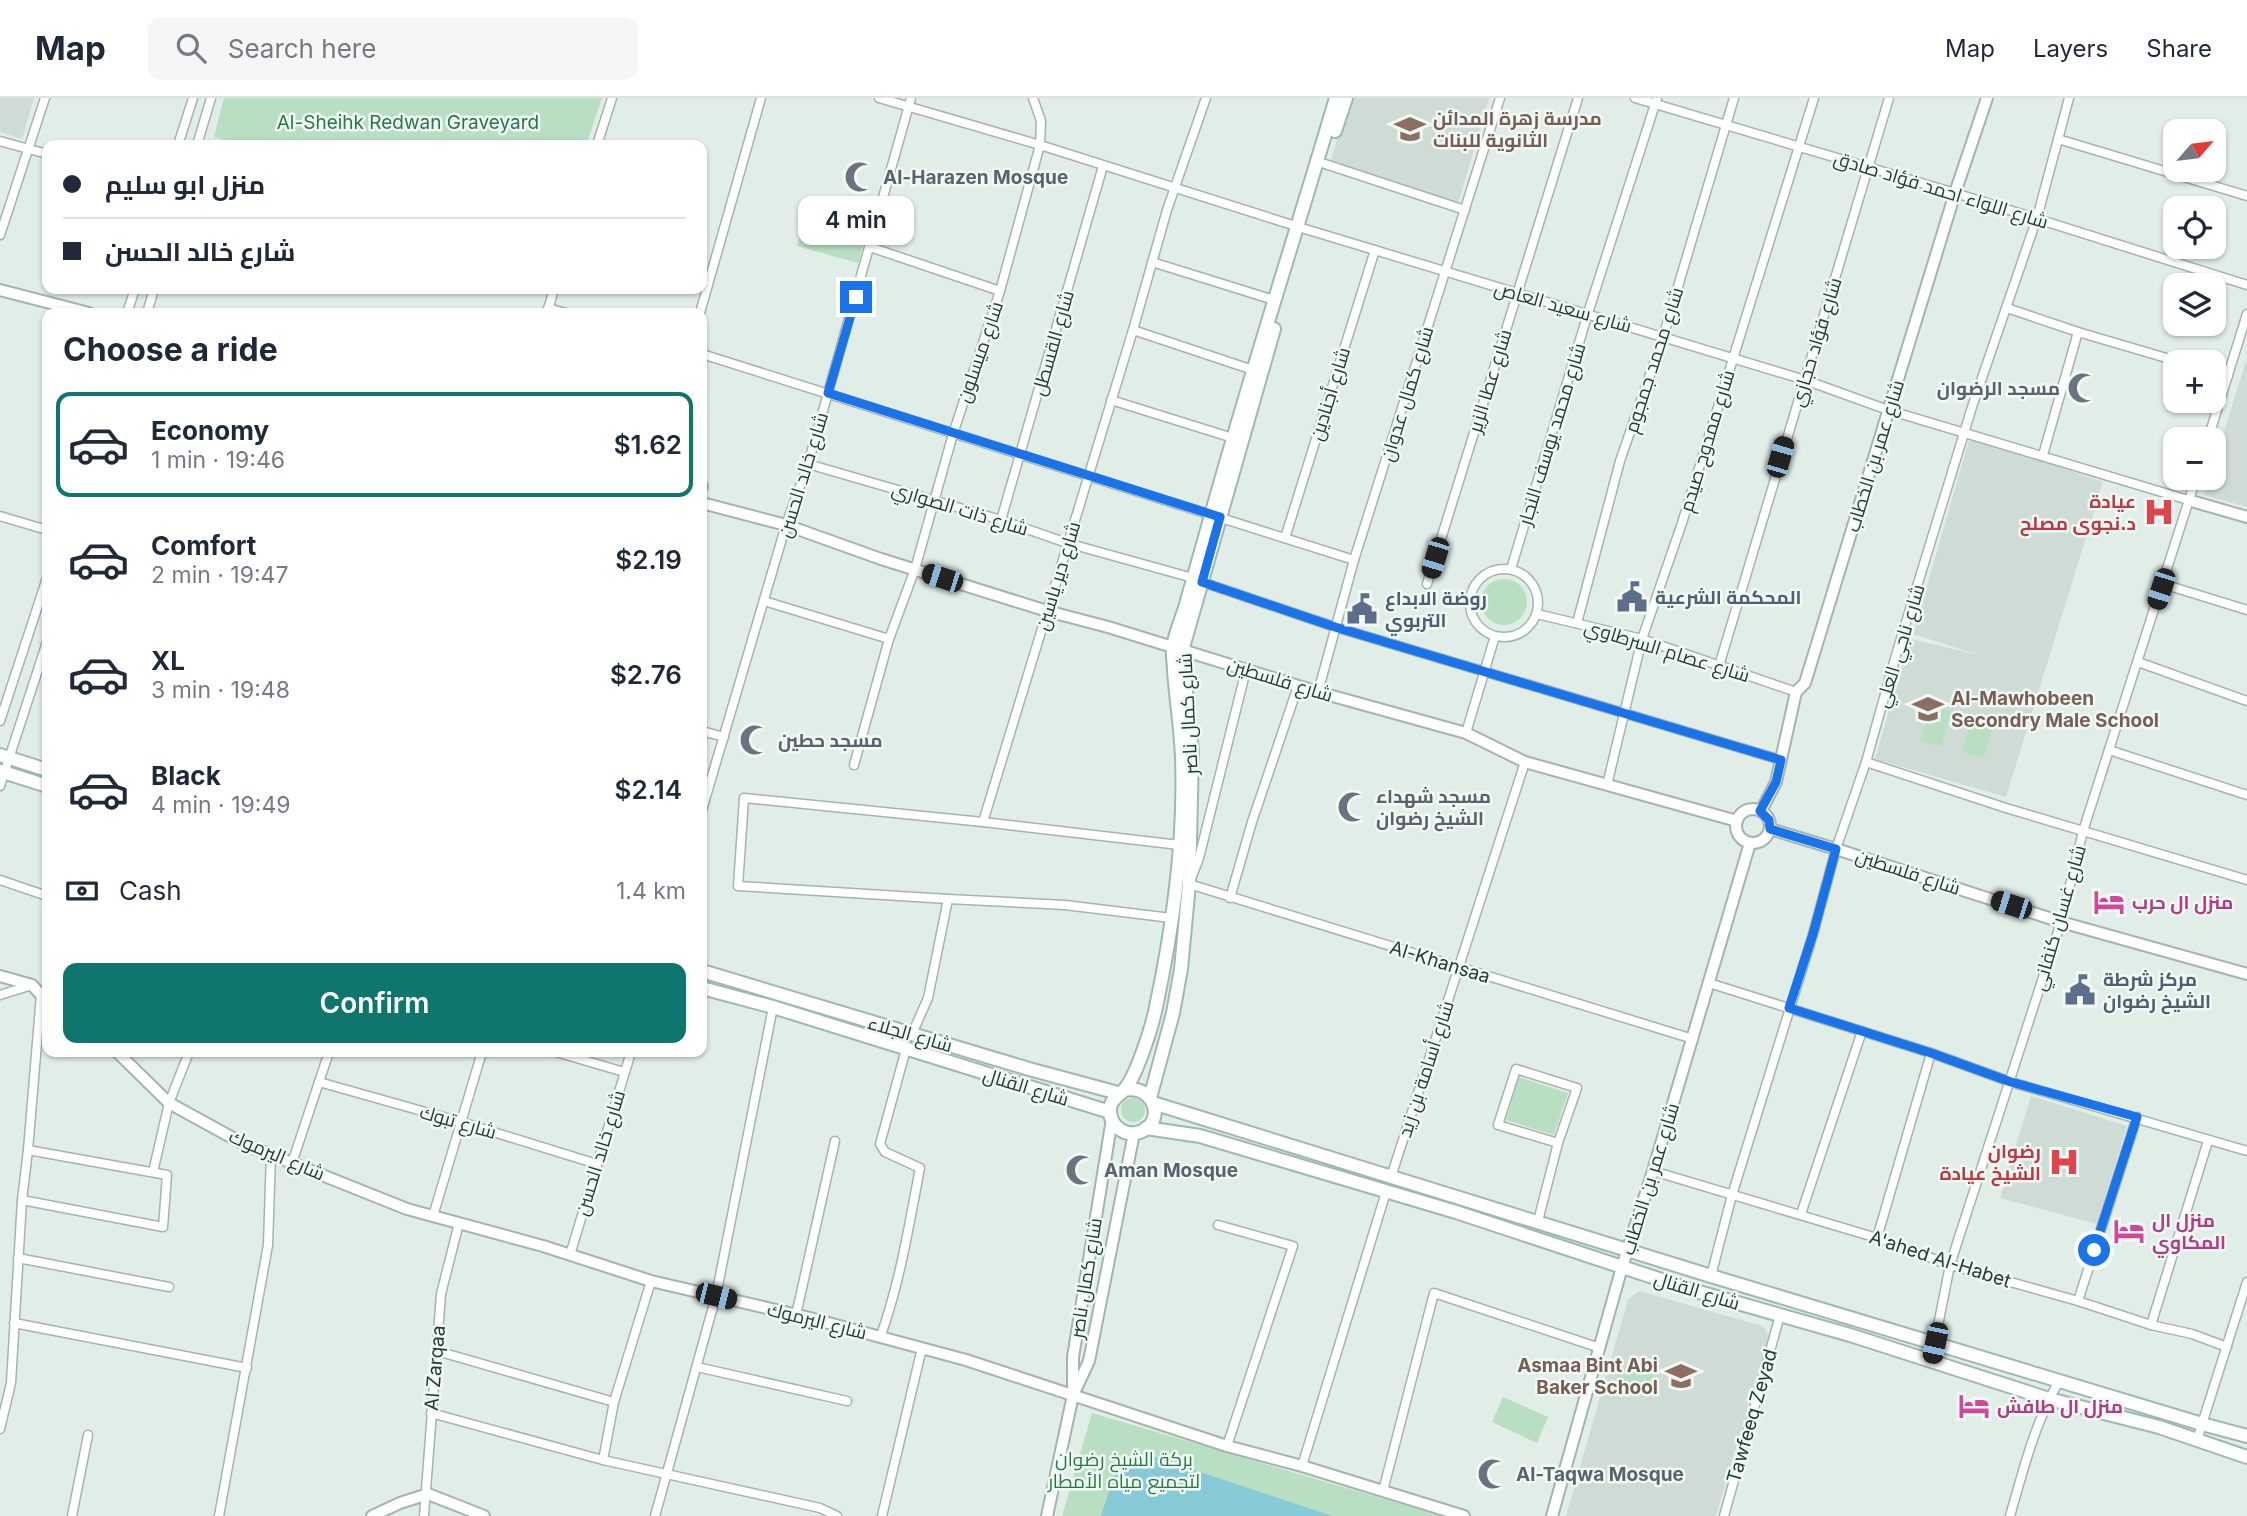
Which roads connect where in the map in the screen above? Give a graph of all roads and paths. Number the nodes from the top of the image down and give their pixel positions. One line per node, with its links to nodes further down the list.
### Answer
1 (45, 98): 29 (street)
2 (192, 98): 23 (street)
3 (211, 98): 24 (street)
4 (612, 98): 25 (street)
5 (761, 98): 46 (street)
6 (879, 98): 20 (street, شارع سعيد العاص)
7 (1033, 98): 27 (street, شارع ميسلون)
8 (1206, 98): 34 (street, شارع دير ياسين)
9 (1336, 98): 39 (main road, شارع كمال ناصر)
10 (1346, 98): 31 (main road, شارع كمال ناصر)
11 (1500, 98): 37 (street, شارع كمال عدوان)
12 (1578, 98): 49 (street, شارع عطا الزير)
13 (1635, 98): 19 (street, شارع اللواء احمد فؤاد صادق)
14 (1734, 98): 21 (street, شارع محمد جمجوم)
15 (1814, 98): 28 (street, شارع ممدوح صيدم)
16 (1889, 98): 33 (street, شارع فؤاد حجازي)
17 (1987, 98): 35 (street, شارع عمر بن الخطاب)
18 (2069, 98): 22 (street, شارع ناجي العلي)
19 (1657, 101): 21 (street, شارع اللواء احمد فؤاد صادق); 53 (street, شارع محمد يوسف النجار)
20 (909, 103): 27 (street, شارع سعيد العاص); 41 (street, شارع خالد الحسن)
21 (1726, 125): 28 (street, شارع اللواء احمد فؤاد صادق); 57 (street, شارع محمد جمجوم)
22 (2058, 139): 36 (street); 38 (street, شارع ناجي العلي)
23 (179, 140)
24 (198, 140)
25 (599, 140)
26 (0, 141): 29 (street)
27 (1040, 145): 32 (street, شارع سعيد العاص); 48 (street, شارع ميسلون)
28 (1798, 146): 33 (street, شارع اللواء احمد فؤاد صادق); 60 (street, شارع ممدوح صيدم)
29 (27, 149): 30 (street); 40 (street)
30 (42, 153)
31 (1325, 164): 37 (street); 39 (main road, شارع كمال ناصر)
32 (1103, 166): 34 (street, شارع سعيد العاص); 72 (street, شارع القسطل)
33 (1867, 168): 35 (street, شارع اللواء احمد فؤاد صادق); 63 (street, شارع فؤاد حجازي)
34 (1177, 188): 39 (street, شارع سعيد العاص); 43 (street, شارع دير ياسين)
35 (1955, 193): 38 (street, شارع اللواء احمد فؤاد صادق); 66 (street, شارع عمر بن الخطاب)
36 (2247, 196)
37 (1465, 210): 44 (street, شارع كمال عدوان)
38 (2037, 218): 45 (street, شارع اللواء احمد فؤاد صادق); 52 (street, شارع ناجي العلي)
39 (1302, 228): 42 (street, شارع سعيد العاص); 50 (main road, شارع كمال ناصر); 80 (main road, شارع كمال ناصر)
40 (0, 235)
41 (870, 247): 48 (street); 64 (street, شارع خالد الحسن)
42 (1375, 250): 44 (street, شارع سعيد العاص); 85 (street, شارع أجنادين)
43 (1153, 262): 50 (street); 55 (street, شارع دير ياسين)
44 (1445, 272): 49 (street, شارع سعيد العاص); 87 (street, شارع كمال عدوان)
45 (2247, 285)
46 (707, 288)
47 (0, 290): 51 (street)
48 (1000, 291): 69 (street, شارع ميسلون)
49 (1517, 294): 53 (street, شارع سعيد العاص); 91 (street, شارع عطا الزير)
50 (1274, 300): 61 (main road, شارع كمال ناصر)
51 (70, 308)
52 (2007, 308): 56 (street); 68 (street, شارع ناجي العلي)
53 (1588, 313): 57 (street, شارع سعيد العاص); 89 (street, شارع محمد يوسف النجار)
54 (2247, 314): 62 (street)
55 (1133, 330): 61 (street); 65 (street, شارع دير ياسين)
56 (2078, 332): 59 (street); 71 (street)
57 (1663, 337): 60 (street, شارع سعيد العاص); 98 (street, شارع محمد جمجوم)
58 (707, 356): 64 (street)
59 (2163, 357)
60 (1732, 358): 63 (street, شارع سعيد العاص); 102 (street, شارع ممدوح صيدم)
61 (1253, 370): 70 (main road, شارع كمال ناصر)
62 (2228, 376): 67 (street)
63 (1805, 380): 66 (street, شارع سعيد العاص); 106 (street, شارع فؤاد حجازي)
64 (828, 393): 69 (street); 73 (street, شارع خالد الحسن)
65 (1111, 400): 70 (street); 74 (street, شارع دير ياسين)
66 (1888, 411): 68 (street, شارع سعيد العاص); 111 (street, شارع عمر بن الخطاب)
67 (2212, 427)
68 (1965, 432): 71 (street, شارع سعيد العاص); 122 (street, شارع ناجي العلي)
69 (953, 434): 72 (street); 77 (street, شارع ميسلون)
70 (1233, 438): 80 (main road, شارع كمال ناصر)
71 (2043, 455): 76 (street, شارع سعيد العاص)
72 (1021, 456): 74 (street); 82 (street, شارع القسطل)
73 (808, 464): 77 (street, شارع ذات الصواري); 83 (street, شارع خالد الحسن)
74 (1088, 475): 80 (street); 86 (street, شارع دير ياسين)
75 (2194, 490): 76 (street, شارع غسان كنفاني)
76 (2192, 500): 81 (street, شارع سعيد العاص); 92 (street, شارع غسان كنفاني)
77 (934, 501): 82 (street, شارع ذات الصواري); 88 (street, شارع ميسلون)
78 (707, 504): 83 (street, شارع فلسطين)
79 (0, 516): 84 (street)
80 (1216, 516): 85 (street); 90 (main road, شارع كمال ناصر)
81 (2247, 517)
82 (1001, 520): 86 (street, شارع ذات الصواري)
83 (786, 526): 88 (street, شارع فلسطين); 94 (street, شارع خالد الحسن)
84 (42, 529)
85 (1285, 538): 87 (street)
86 (1067, 543): 90 (street, شارع ذات الصواري); 96 (street, شارع دير ياسين)
87 (1354, 560): 99 (street, شارع كمال عدوان)
88 (915, 569): 96 (street, شارع فلسطين); 101 (street, شارع ميسلون)
89 (1511, 569): 97 (street); 100 (street)
90 (1198, 580): 99 (street, شارع ذات الصواري); 103 (main road, شارع كمال ناصر)
91 (1427, 584)
92 (2163, 584): 95 (street); 105 (street, شارع غسان كنفاني)
93 (42, 593): 114 (street)
94 (764, 601): 101 (street); 117 (street, شارع خالد الحسن)
95 (2247, 610)
96 (1047, 611): 103 (street, شارع فلسطين); 132 (street, شارع دير ياسين)
97 (1537, 614): 98 (street, شارع عصام السرطاوي); 100 (street)
98 (1577, 623): 102 (street, شارع عصام السرطاوي)
99 (1335, 627): 108 (street, شارع ذات الصواري); 110 (street, شارع كمال عدوان)
100 (1495, 636): 108 (street)
101 (889, 639): 123 (street, شارع ميسلون)
102 (1642, 639): 106 (street, شارع عصام السرطاوي); 113 (street, شارع ممدوح صيدم)
103 (1178, 649): 107 (street, شارع فلسطين); 136 (main road, شارع كمال ناصر); 140 (main road, شارع كمال ناصر)
104 (42, 657): 119 (street)
105 (2138, 663): 112 (street); 118 (street, شارع غسان كنفاني)
106 (1719, 666): 111 (street, شارع عصام السرطاوي)
107 (1245, 670): 109 (street, شارع فلسطين); 140 (street)
108 (1485, 670): 113 (street, شارع ذات الصواري); 116 (street)
109 (1298, 686): 110 (street, شارع فلسطين); 142 (street)
110 (1318, 692): 116 (street, شارع فلسطين)
111 (1796, 692): 120 (street, شارع عمر بن الخطاب)
112 (2247, 701)
113 (1624, 713): 120 (street, شارع ذات الصواري); 127 (street, شارع ممدوح صيدم)
114 (0, 721)
115 (707, 732): 117 (street)
116 (1466, 733): 121 (street, شارع فلسطين)
117 (724, 737): 128 (street, شارع خالد الحسن)
118 (2109, 750): 129 (street); 134 (street, شارع غسان كنفاني)
119 (4, 756): 124 (main road); 125 (street)
120 (1781, 760): 130 (street, شارع عمر بن الخطاب)
121 (1525, 762): 127 (street, شارع فلسطين); 146 (street, شارع أسامة بن زيد)
122 (1866, 762): 134 (street); 137 (street, شارع ناجي العلي)
123 (854, 765)
124 (42, 768)
125 (1, 777): 126 (main road)
126 (42, 785)
127 (1607, 785): 131 (street, شارع فلسطين)
128 (707, 793)
129 (2247, 794)
130 (1760, 811): 131 (street); 133 (street)
131 (1737, 821): 135 (street)
132 (983, 822): 136 (street); 143 (street)
133 (1770, 829): 135 (street); 137 (street, شارع فلسطين)
134 (2083, 831): 139 (street); 145 (street, شارع غسان كنفاني)
135 (1750, 843): 150 (street, شارع عمر بن الخطاب)
136 (1179, 845): 144 (main road, شارع كمال ناصر)
137 (1836, 849): 145 (street, شارع فلسطين); 156 (street, شارع ناجي العلي)
138 (0, 880): 141 (street)
139 (2247, 880)
140 (1189, 884): 142 (street, Al-Khansaa); 173 (main road, شارع كمال ناصر)
141 (42, 894)
142 (1230, 898): 146 (street, Al-Khansaa)
143 (947, 899): 144 (street); 159 (street)
144 (1171, 918): 172 (main road, شارع كمال ناصر)
145 (2061, 922): 148 (street, شارع فلسطين); 170 (street, شارع غسان كنفاني)
146 (1458, 968): 160 (street, Al-Khansaa); 189 (street, شارع أسامة بن زيد)
147 (707, 972): 159 (main road, شارع الجلاء)
148 (2247, 974)
149 (0, 976): 151 (street)
150 (1709, 983): 156 (street); 160 (street, شارع عمر بن الخطاب)
151 (32, 985): 153 (street); 154 (street)
152 (707, 989): 155 (main road, شارع القنال)
153 (42, 994)
154 (0, 995)
155 (773, 1007): 161 (main road, شارع القنال); 208 (street)
156 (1789, 1008): 158 (street); 191 (street, شارع ناجي العلي)
157 (42, 1017): 182 (street)
158 (1863, 1031): 162 (street); 193 (street)
159 (912, 1034): 172 (main road, شارع الجلاء)
160 (1693, 1038): 187 (street, شارع عمر بن الخطاب)
161 (906, 1049): 175 (main road, شارع القنال); 214 (street)
162 (1931, 1053): 170 (street); 198 (street)
163 (122, 1057): 174 (street, شارع اليرموك)
164 (187, 1057): 174 (street)
165 (327, 1057): 171 (street)
166 (480, 1057): 177 (street)
167 (573, 1057): 169 (street)
168 (629, 1057): 169 (street, شارع خالد الحسن)
169 (624, 1072): 186 (street, شارع خالد الحسن)
170 (2011, 1082): 176 (street); 202 (street, شارع غسان كنفاني)
171 (319, 1083): 177 (street, شارع تبوك); 185 (street)
172 (1121, 1092): 173 (main road); 175 (main road)
173 (1152, 1101): 178 (main road); 189 (main road, شارع القنال)
174 (169, 1102): 184 (street, شارع اليرموك); 188 (street)
175 (1111, 1115): 178 (main road); 226 (street, شارع كمال ناصر)
176 (2137, 1117): 179 (street); 209 (street)
177 (461, 1122): 186 (street, شارع تبوك); 194 (street)
178 (1140, 1131): 190 (main road, شارع القنال); 226 (street, شارع كمال ناصر)
179 (2208, 1140): 183 (street); 213 (street)
180 (835, 1141): 210 (street)
181 (1559, 1143): 181 (street); 195 (street)
182 (29, 1150): 188 (street); 192 (street)
183 (2247, 1152)
184 (271, 1154): 185 (street, شارع اليرموك); 222 (street)
185 (292, 1163): 194 (street, شارع اليرموك)
186 (597, 1164): 200 (street, شارع خالد الحسن)
187 (1653, 1171): 191 (street, A'ahed Al-Habet); 199 (street, شارع عمر بن الخطاب)
188 (152, 1172): 192 (street)
189 (1391, 1177): 195 (main road, شارع القنال)
190 (1387, 1192): 203 (main road, شارع القنال); 239 (street)
191 (1732, 1195): 193 (street, A'ahed Al-Habet); 204 (street, شارع ناجي العلي)
192 (22, 1200): 201 (street)
193 (1801, 1214): 198 (street, A'ahed Al-Habet)
194 (433, 1216): 196 (street, شارع اليرموك)
195 (1538, 1221): 199 (main road, شارع القنال)
196 (459, 1223): 200 (street, شارع اليرموك); 219 (street, Al Zarqaa)
197 (1218, 1225): 236 (street)
198 (1877, 1238): 202 (street, A'ahed Al-Habet)
199 (1628, 1249): 203 (street, شارع عمر بن الخطاب); 204 (main road, شارع القنال)
200 (570, 1255): 205 (street, شارع اليرموك)
201 (18, 1258): 207 (street); 212 (street)
202 (1950, 1265): 209 (street, A'ahed Al-Habet); 215 (street, شارع غسان كنفاني)
203 (1622, 1267): 211 (main road, شارع القنال); 218 (street, شارع عمر بن الخطاب)
204 (1711, 1276): 215 (main road, شارع القنال)
205 (652, 1281): 208 (street, شارع اليرموك); 229 (street)
206 (2247, 1282): 216 (street)
207 (169, 1287)
208 (716, 1296): 210 (street, شارع اليرموك); 221 (street)
209 (2078, 1301): 213 (street, A'ahed Al-Habet)
210 (796, 1315): 214 (street, شارع اليرموك)
211 (1780, 1315): 220 (main road, شارع القنال); 254 (street, Tawfeeq Zeyad)
212 (14, 1323): 222 (street); 225 (street)
213 (2151, 1325): 216 (street, A'ahed Al-Habet)
214 (880, 1338): 217 (street, شارع اليرموك)
215 (1935, 1343): 220 (street, شارع غسان كنفاني); 224 (main road, شارع القنال)
216 (2227, 1347): 231 (street)
217 (922, 1348): 226 (street, شارع اليرموك); 250 (street)
218 (1600, 1348): 241 (street); 253 (street, شارع عمر بن الخطاب)
219 (437, 1351): 229 (street); 230 (street, Al Zarqaa)
220 (1931, 1361): 227 (main road, شارع القنال)
221 (697, 1367): 228 (street); 240 (street)
222 (247, 1368): 244 (street)
223 (0, 1380): 225 (street)
224 (2059, 1381): 227 (street); 231 (main road, شارع القنال)
225 (11, 1383): 232 (street)
226 (1073, 1395): 236 (street, شارع اليرموك); 251 (street, شارع كمال ناصر)
227 (2049, 1399): 235 (main road, شارع القنال); 255 (street)
228 (847, 1401)
229 (614, 1402): 238 (street)
230 (431, 1413): 238 (street); 242 (street, Al Zarqaa)
231 (2202, 1424): 234 (main road, شارع القنال); 235 (street)
232 (0, 1429)
233 (88, 1435): 243 (street)
234 (2247, 1436)
235 (2197, 1440): 237 (main road, شارع القنال)
236 (1227, 1446): 239 (street, شارع اليرموك)
237 (2247, 1457)
238 (603, 1460): 240 (street)
239 (1302, 1466): 241 (street, شارع اليرموك)
240 (668, 1476): 248 (street); 249 (street)
241 (1383, 1491): 252 (street, شارع اليرموك)
242 (428, 1494): 245 (street); 246 (street, Al Zarqaa); 247 (street)
243 (72, 1516)
244 (219, 1516)
245 (372, 1516)
246 (424, 1516)
247 (484, 1516)
248 (655, 1516)
249 (837, 1516)
250 (882, 1516)
251 (1047, 1516)
252 (1464, 1516)
253 (1552, 1516)
254 (1724, 1516)
255 (2010, 1516)

